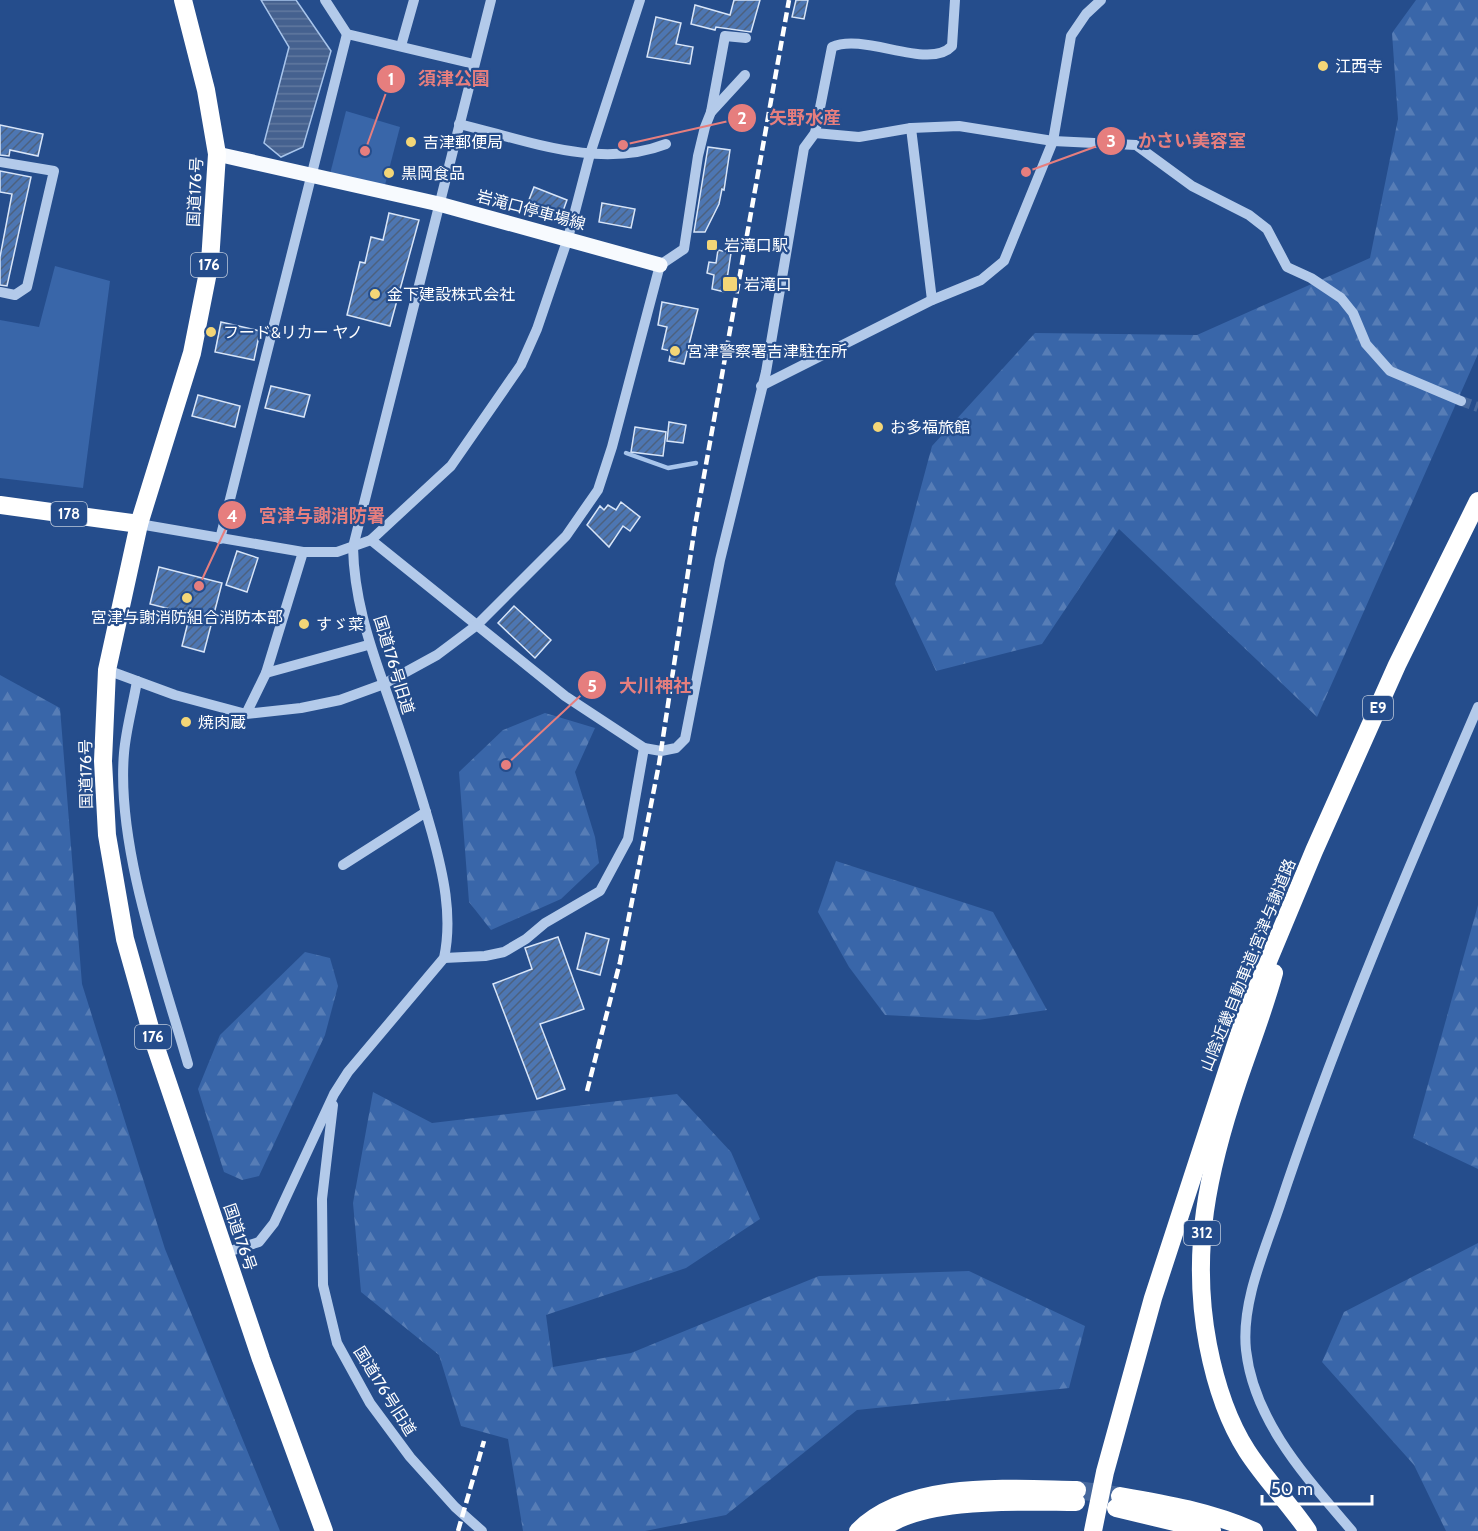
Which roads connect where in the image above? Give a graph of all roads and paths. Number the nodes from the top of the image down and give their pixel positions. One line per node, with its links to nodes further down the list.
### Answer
1 (183, 0): 19 (highway, 国道176号 / 176)
2 (325, 0): 8 (street)
3 (414, 0): 10 (street)
4 (491, 0): 11 (street, 国道176号旧道)
5 (640, 0): 20 (street)
6 (955, 0): 16 (street)
7 (1101, 0): 17 (street)
8 (347, 34): 10 (street); 22 (street)
9 (746, 38): 13 (street)
10 (401, 46): 11 (street)
11 (474, 64): 14 (street, 国道176号旧道)
12 (745, 75): 13 (street)
13 (711, 112): 25 (street)
14 (459, 124): 20 (street); 23 (street, 国道176号旧道)
15 (912, 128): 16 (street); 17 (street); 27 (street)
16 (815, 133): 28 (street)
17 (1053, 141): 27 (street); 29 (street)
18 (666, 144): 20 (street)
19 (217, 154): 22 (main road, 岩滝口停車場線); 32 (highway, 国道176号 / 176)
20 (590, 154): 24 (street)
21 (0, 162): 26 (street)
22 (312, 176): 23 (main road, 岩滝口停車場線); 33 (street)
23 (439, 204): 24 (main road, 岩滝口停車場線); 35 (street, 国道176号旧道)
24 (568, 238): 25 (main road, 岩滝口停車場線); 34 (street)
25 (660, 265): 37 (street)
26 (0, 292)
27 (932, 300): 28 (street)
28 (761, 386): 45 (street)
29 (1461, 401)
30 (1478, 501): 50 (highway, 山陰近畿自動車道;宮津与謝道路 / E9)
31 (0, 505): 32 (highway, 178)
32 (139, 524): 33 (street); 39 (highway, 国道176号 / 176)
33 (220, 539): 36 (street)
34 (371, 540): 35 (street); 37 (street)
35 (353, 547): 36 (street); 38 (street, 国道176号旧道)
36 (303, 552): 40 (street)
37 (477, 625): 42 (street); 45 (street)
38 (368, 645): 40 (street); 42 (street, 国道176号旧道)
39 (107, 670): 41 (street); 48 (highway, 国道176号 / 176)
40 (266, 673): 44 (street)
41 (137, 681): 44 (street); 47 (street)
42 (384, 684): 44 (street); 46 (street, 国道176号旧道)
43 (1478, 707): 63 (street)
44 (246, 714)
45 (644, 748): 51 (street)
46 (426, 812): 49 (street); 51 (street, 国道176号旧道)
47 (127, 819): 48 (street); 52 (street)
48 (106, 820): 54 (highway, 国道176号 / 176)
49 (342, 865)
50 (1287, 919): 59 (highway, 山陰近畿自動車道;宮津与謝道路 / E9); 62 (highway, 312)
51 (444, 958): 53 (street, 国道176号旧道)
52 (188, 1064)
53 (334, 1094): 54 (street, 国道176号旧道); 56 (street, 国道176号旧道)
54 (224, 1253): 55 (highway, 国道176号 / 176)
55 (324, 1531)
56 (482, 1531)
57 (858, 1531): 58 (highway)
58 (880, 1531)
59 (1093, 1531)
60 (1212, 1531): 61 (highway)
61 (1254, 1531)
62 (1308, 1531)
63 (1352, 1531)

